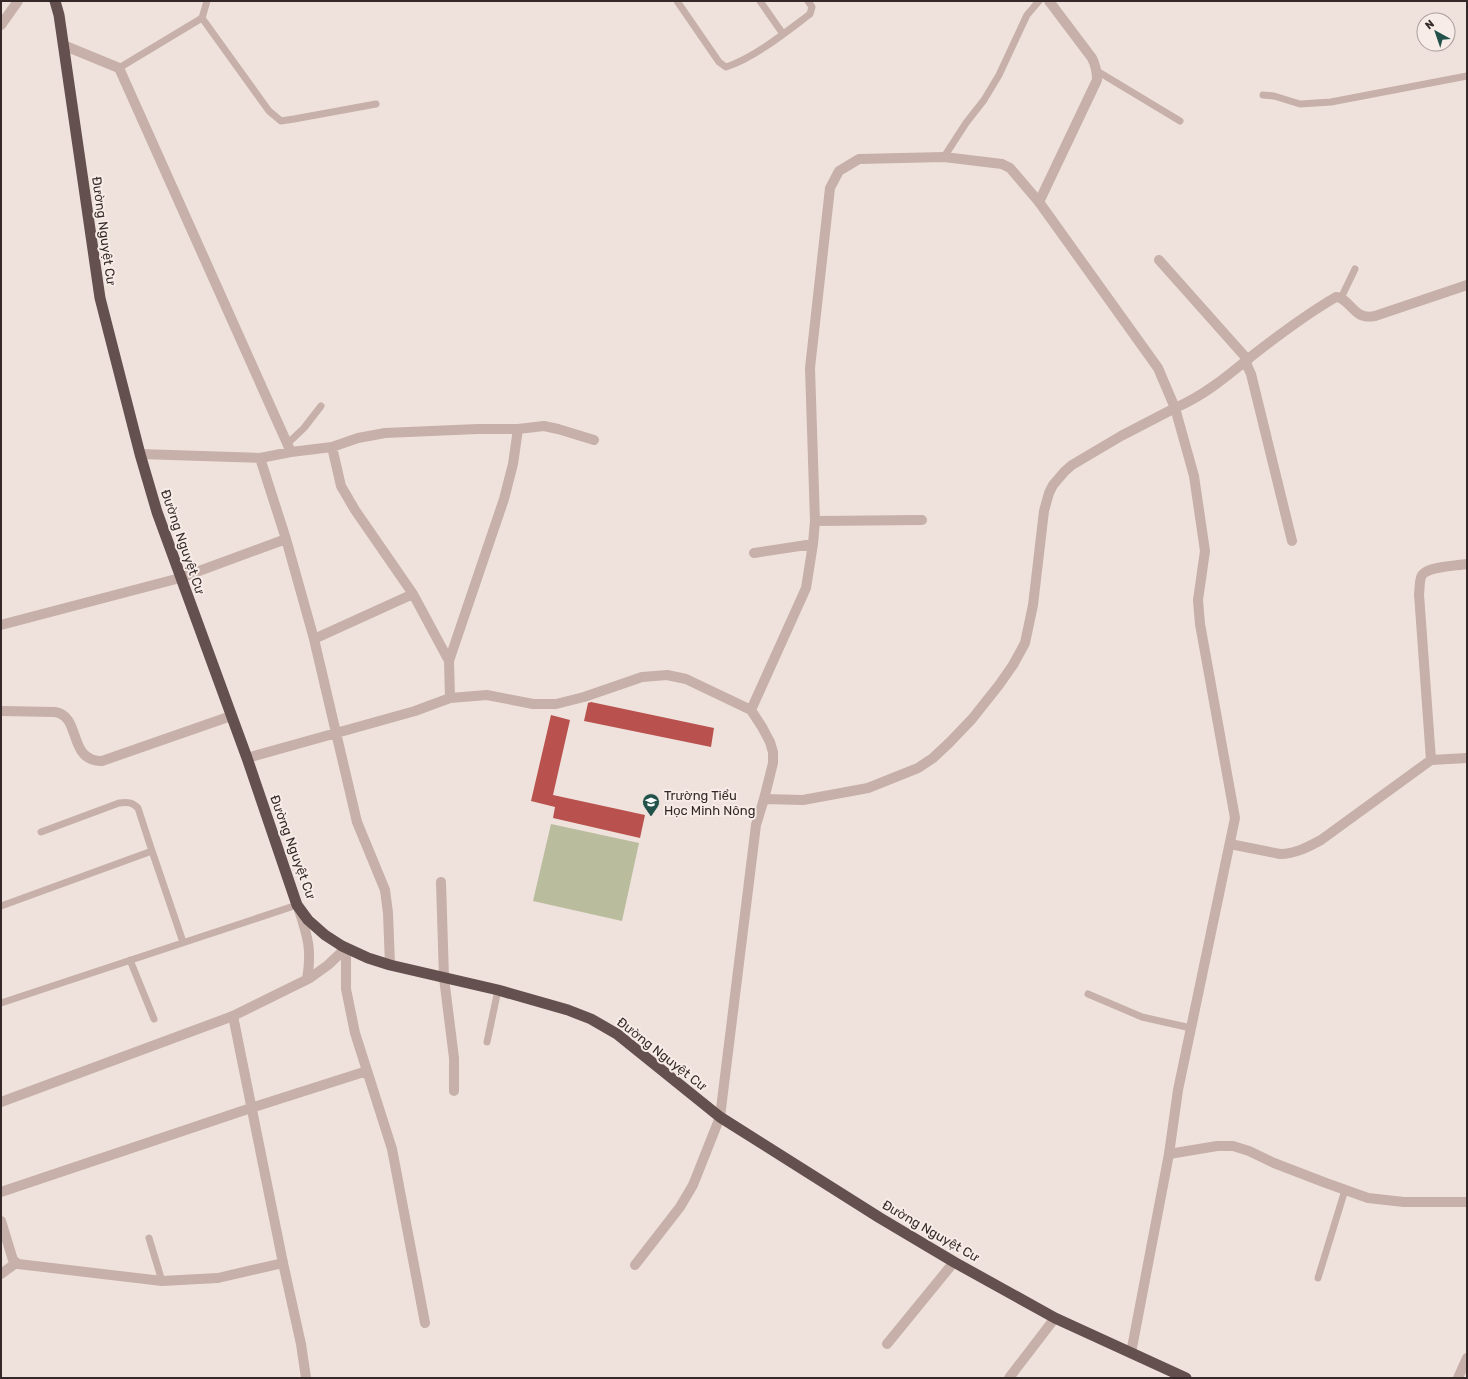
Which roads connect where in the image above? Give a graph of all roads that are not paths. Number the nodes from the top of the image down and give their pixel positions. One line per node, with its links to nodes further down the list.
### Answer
1 (18, 1): 10 (street)
2 (55, 1): 12 (highway, Đường Nguyệt Cư)
3 (207, 1): 9 (lane)
4 (677, 1): 11 (lane)
5 (760, 1): 11 (lane)
6 (808, 1): 11 (lane)
7 (1038, 1): 19 (lane)
8 (1049, 1): 14 (street)
9 (202, 18): 13 (lane); 17 (lane)
10 (1, 25)
11 (783, 34)
12 (63, 45): 13 (street); 32 (highway, Đường Nguyệt Cư)
13 (119, 68): 31 (street)
14 (1097, 71): 18 (lane); 20 (street)
15 (1467, 76): 16 (lane)
16 (1263, 96)
17 (376, 104)
18 (1180, 121)
19 (944, 157): 20 (street); 35 (street)
20 (1039, 202): 27 (street)
21 (1159, 260): 25 (street)
22 (1355, 269): 24 (lane)
23 (1467, 285): 24 (street)
24 (1341, 298): 25 (street)
25 (1247, 361): 27 (street); 37 (street)
26 (321, 406): 31 (lane)
27 (1175, 408): 54 (street); 56 (street)
28 (518, 429): 29 (street); 30 (street); 45 (street)
29 (594, 440)
30 (332, 447): 31 (street); 42 (street)
31 (289, 448): 33 (street)
32 (140, 454): 33 (street); 41 (highway, Đường Nguyệt Cư)
33 (260, 458): 36 (street)
34 (922, 520): 35 (street)
35 (815, 521): 38 (street)
36 (286, 539): 41 (street); 44 (street)
37 (1292, 541)
38 (813, 544): 39 (street); 47 (street)
39 (754, 553)
40 (1467, 564): 53 (street)
41 (180, 578): 43 (street); 49 (highway, Đường Nguyệt Cư)
42 (413, 594): 44 (street); 45 (street)
43 (1, 626)
44 (314, 639): 50 (street)
45 (449, 661): 46 (street)
46 (450, 698): 47 (street); 50 (street)
47 (751, 710): 54 (street)
48 (1, 711): 49 (street)
49 (231, 716): 51 (highway, Đường Nguyệt Cư)
50 (336, 733): 51 (street); 64 (street)
51 (247, 758): 59 (highway, Đường Nguyệt Cư)
52 (1467, 758): 53 (street)
53 (1431, 760): 56 (street)
54 (764, 799): 78 (street)
55 (41, 832): 57 (lane)
56 (1230, 844): 72 (street)
57 (152, 851): 60 (lane); 61 (lane)
58 (441, 882): 65 (street)
59 (297, 905): 61 (lane); 62 (highway, Đường Nguyệt Cư); 66 (street)
60 (1, 906)
61 (183, 942): 63 (lane)
62 (346, 948): 64 (highway, Đường Nguyệt Cư); 66 (street); 74 (street)
63 (130, 960): 69 (lane); 71 (lane)
64 (390, 965): 65 (highway, Đường Nguyệt Cư)
65 (444, 978): 67 (highway, Đường Nguyệt Cư); 75 (street)
66 (307, 979): 70 (street)
67 (498, 990): 73 (lane); 78 (highway, Đường Nguyệt Cư)
68 (1088, 994): 72 (lane)
69 (1, 1003)
70 (233, 1016): 76 (street); 77 (street)
71 (154, 1019)
72 (1191, 1028): 79 (street)
73 (487, 1042)
74 (367, 1071): 77 (street); 93 (street)
75 (454, 1091)
76 (1, 1102)
77 (251, 1108): 81 (street); 87 (street)
78 (720, 1117): 85 (highway, Đường Nguyệt Cư); 88 (street)
79 (1169, 1154): 80 (street); 95 (street)
80 (1345, 1190): 82 (street); 90 (lane)
81 (1, 1192)
82 (1467, 1202)
83 (1, 1221): 86 (street)
84 (149, 1238): 91 (lane)
85 (954, 1262): 92 (highway, Đường Nguyệt Cư); 94 (street)
86 (16, 1263): 89 (street); 91 (street)
87 (283, 1263): 91 (street); 97 (street)
88 (635, 1265)
89 (1, 1274)
90 (1318, 1278)
91 (162, 1281)
92 (1055, 1318): 95 (highway, Đường Nguyệt Cư); 98 (street)
93 (425, 1323)
94 (887, 1344)
95 (1131, 1353): 99 (highway, Đường Nguyệt Cư)
96 (1467, 1358): 100 (street)
97 (306, 1378)
98 (1009, 1378)
99 (1186, 1378)
100 (1458, 1378)

